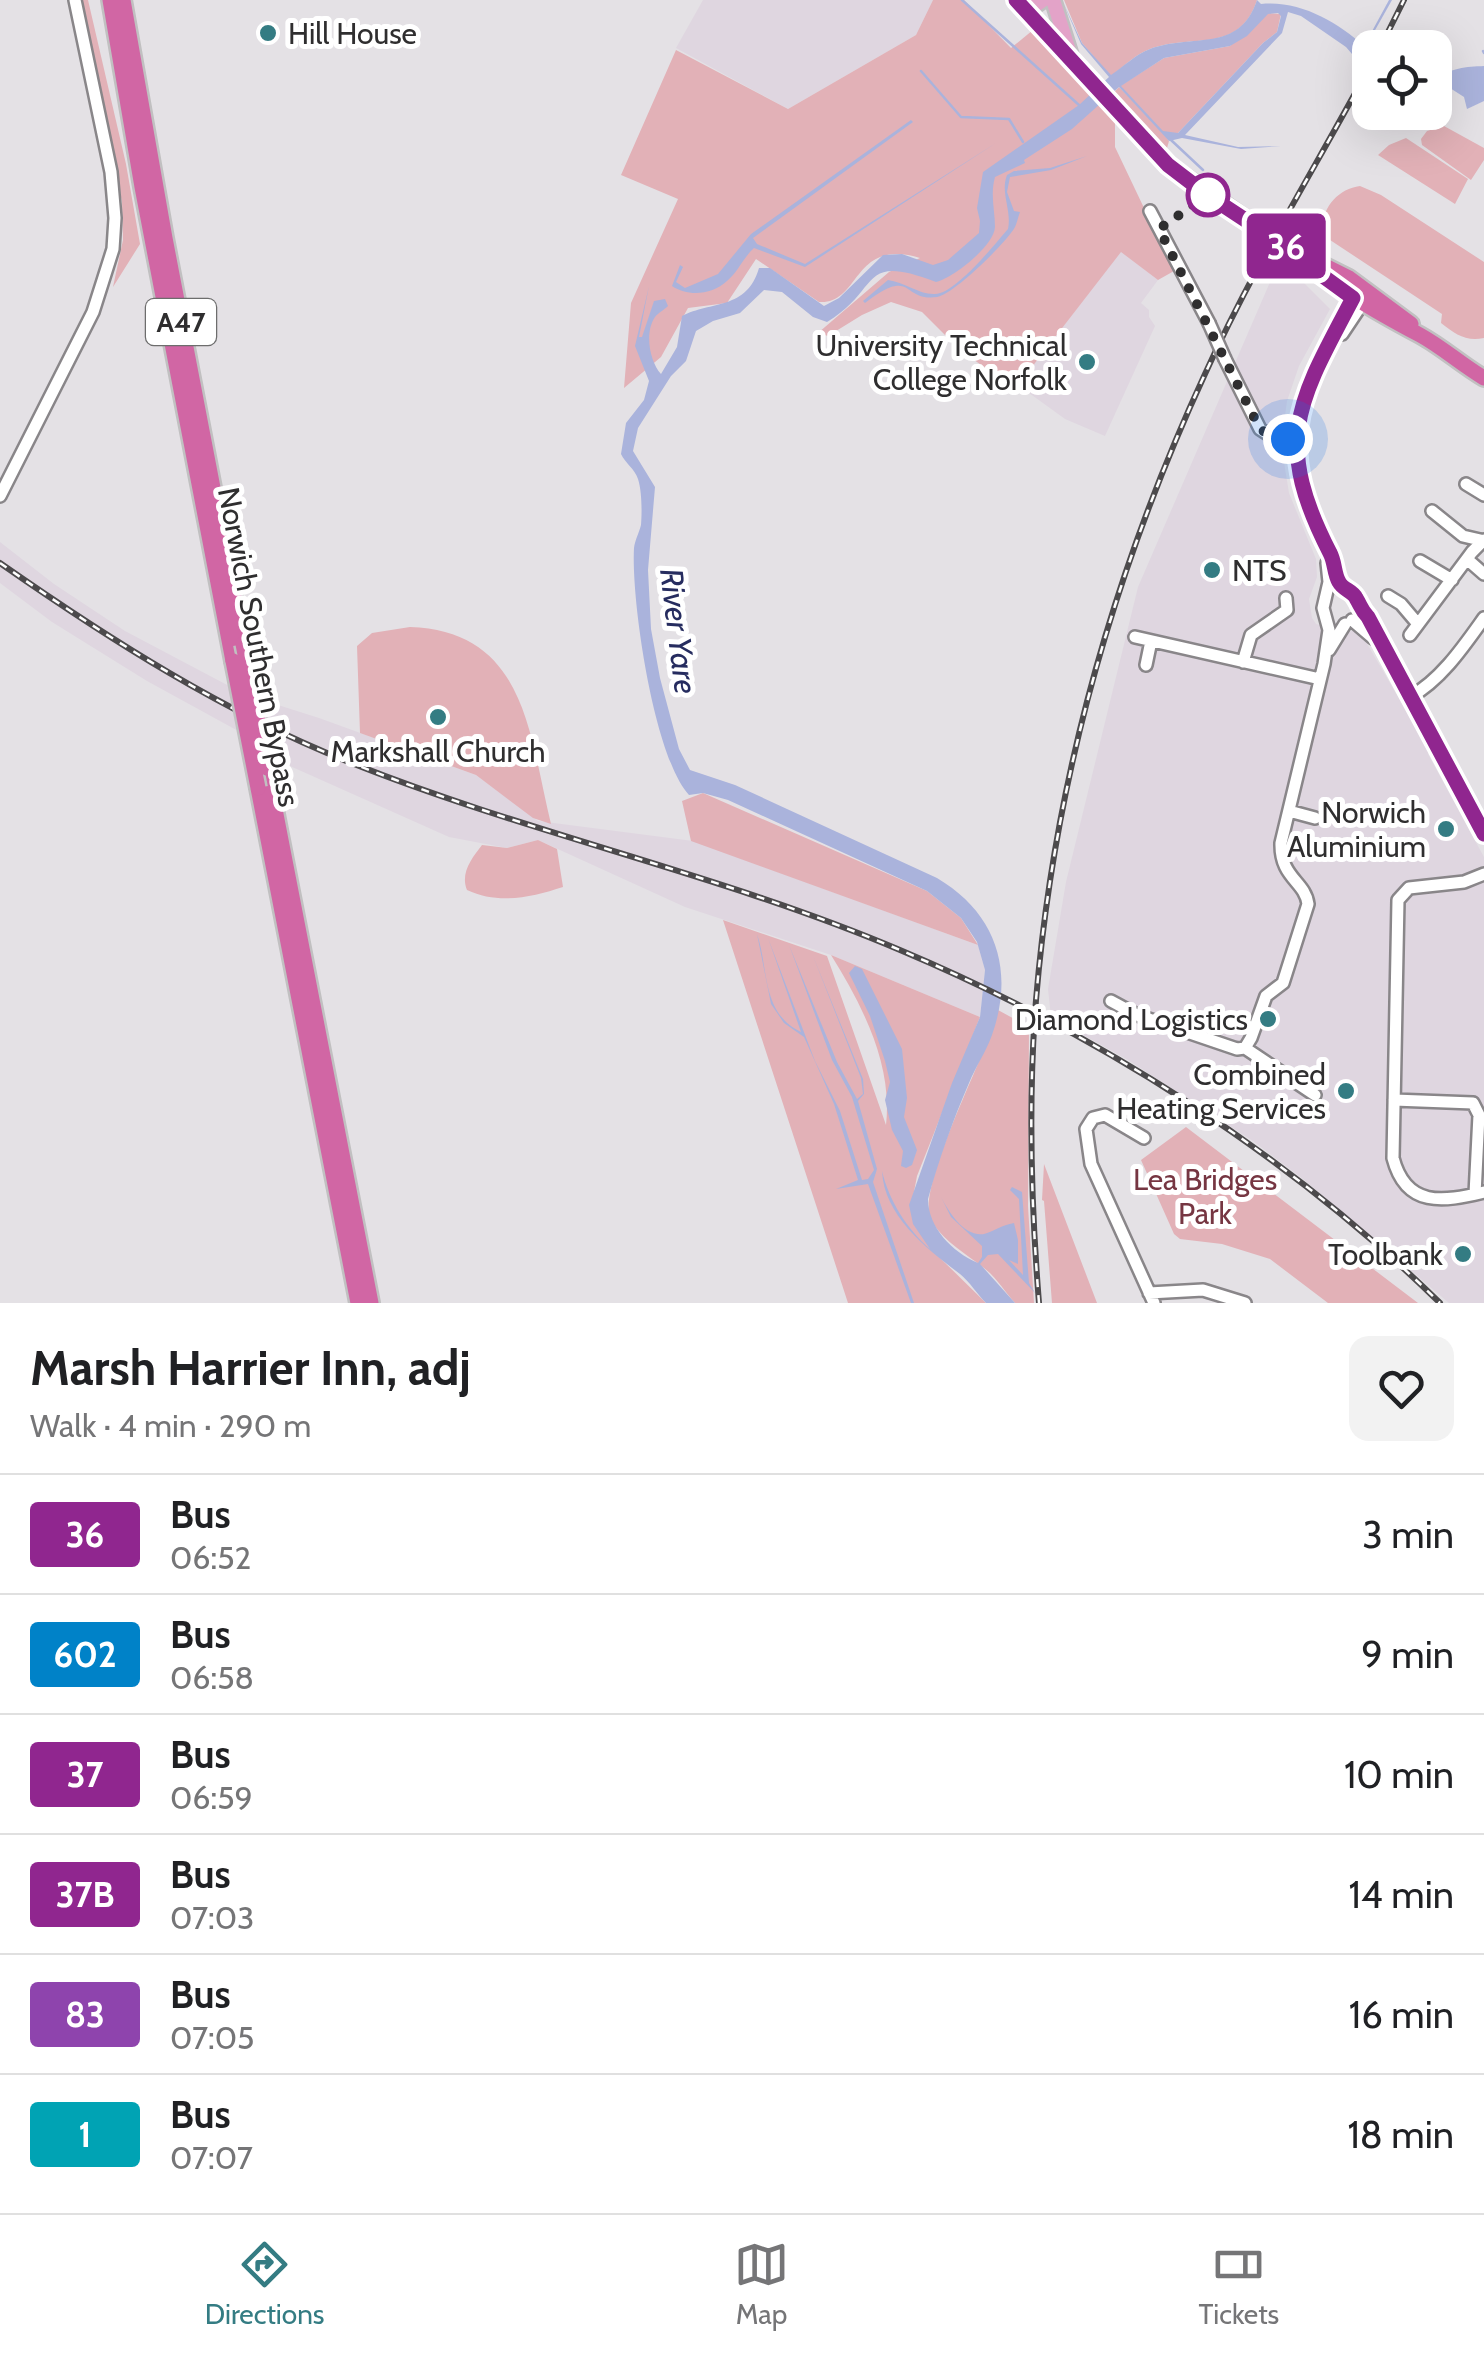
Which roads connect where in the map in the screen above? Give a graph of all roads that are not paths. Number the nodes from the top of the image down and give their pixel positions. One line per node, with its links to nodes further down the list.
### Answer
1 (75, 0): 18 (street)
2 (101, 0): 10 (highway, A47)
3 (110, 0): 10 (highway, Norwich Southern Bypass / A47)
4 (123, 0): 12 (highway, Norwich Southern Bypass / A47)
5 (132, 0): 12 (highway, A47)
6 (1043, 0): 8 (main road)
7 (1053, 0): 8 (main road); 9 (main road)
8 (1026, 10): 9 (highway)
9 (1072, 60): 13 (highway, bridge)
10 (142, 188): 53 (highway, Norwich Southern Bypass / A47, bridge)
11 (1150, 211): 15 (street, bridge)
12 (165, 238): 54 (highway, Norwich Southern Bypass / A47, bridge)
13 (1361, 297): 14 (highway); 15 (street)
14 (1484, 378)
15 (1297, 440): 21 (street)
16 (1466, 484): 17 (street)
17 (1484, 494)
18 (0, 496)
19 (1432, 512): 20 (street)
20 (1484, 540): 22 (street)
21 (1324, 544): 26 (street); 27 (street)
22 (1468, 560): 24 (street); 25 (street)
23 (1420, 561): 25 (street)
24 (1484, 574)
25 (1452, 580): 28 (street)
26 (1345, 589): 27 (street); 30 (street)
27 (1325, 596): 31 (street)
28 (1388, 596)
29 (1286, 598): 37 (street)
30 (1358, 607): 32 (street); 36 (street)
31 (1327, 618): 32 (street); 38 (street)
32 (1348, 622): 36 (street); 38 (street)
33 (1483, 622): 41 (street)
34 (1134, 638): 35 (street)
35 (1152, 642): 37 (street); 39 (street)
36 (1388, 657): 41 (street)
37 (1242, 662): 40 (street)
38 (1324, 664): 40 (street)
39 (1146, 665)
40 (1320, 679): 42 (street)
41 (1410, 697): 44 (street)
42 (1288, 811): 43 (street); 47 (street)
43 (1315, 818)
44 (1484, 834)
45 (1484, 874): 49 (street)
46 (1111, 1001): 47 (street)
47 (1244, 1048): 48 (street)
48 (1315, 1095)
49 (1394, 1100): 51 (street); 51 (street)
50 (1140, 1132): 52 (street)
51 (1480, 1193)
52 (1151, 1298): 55 (street)
53 (358, 1303)
54 (372, 1303)
55 (1245, 1303)

